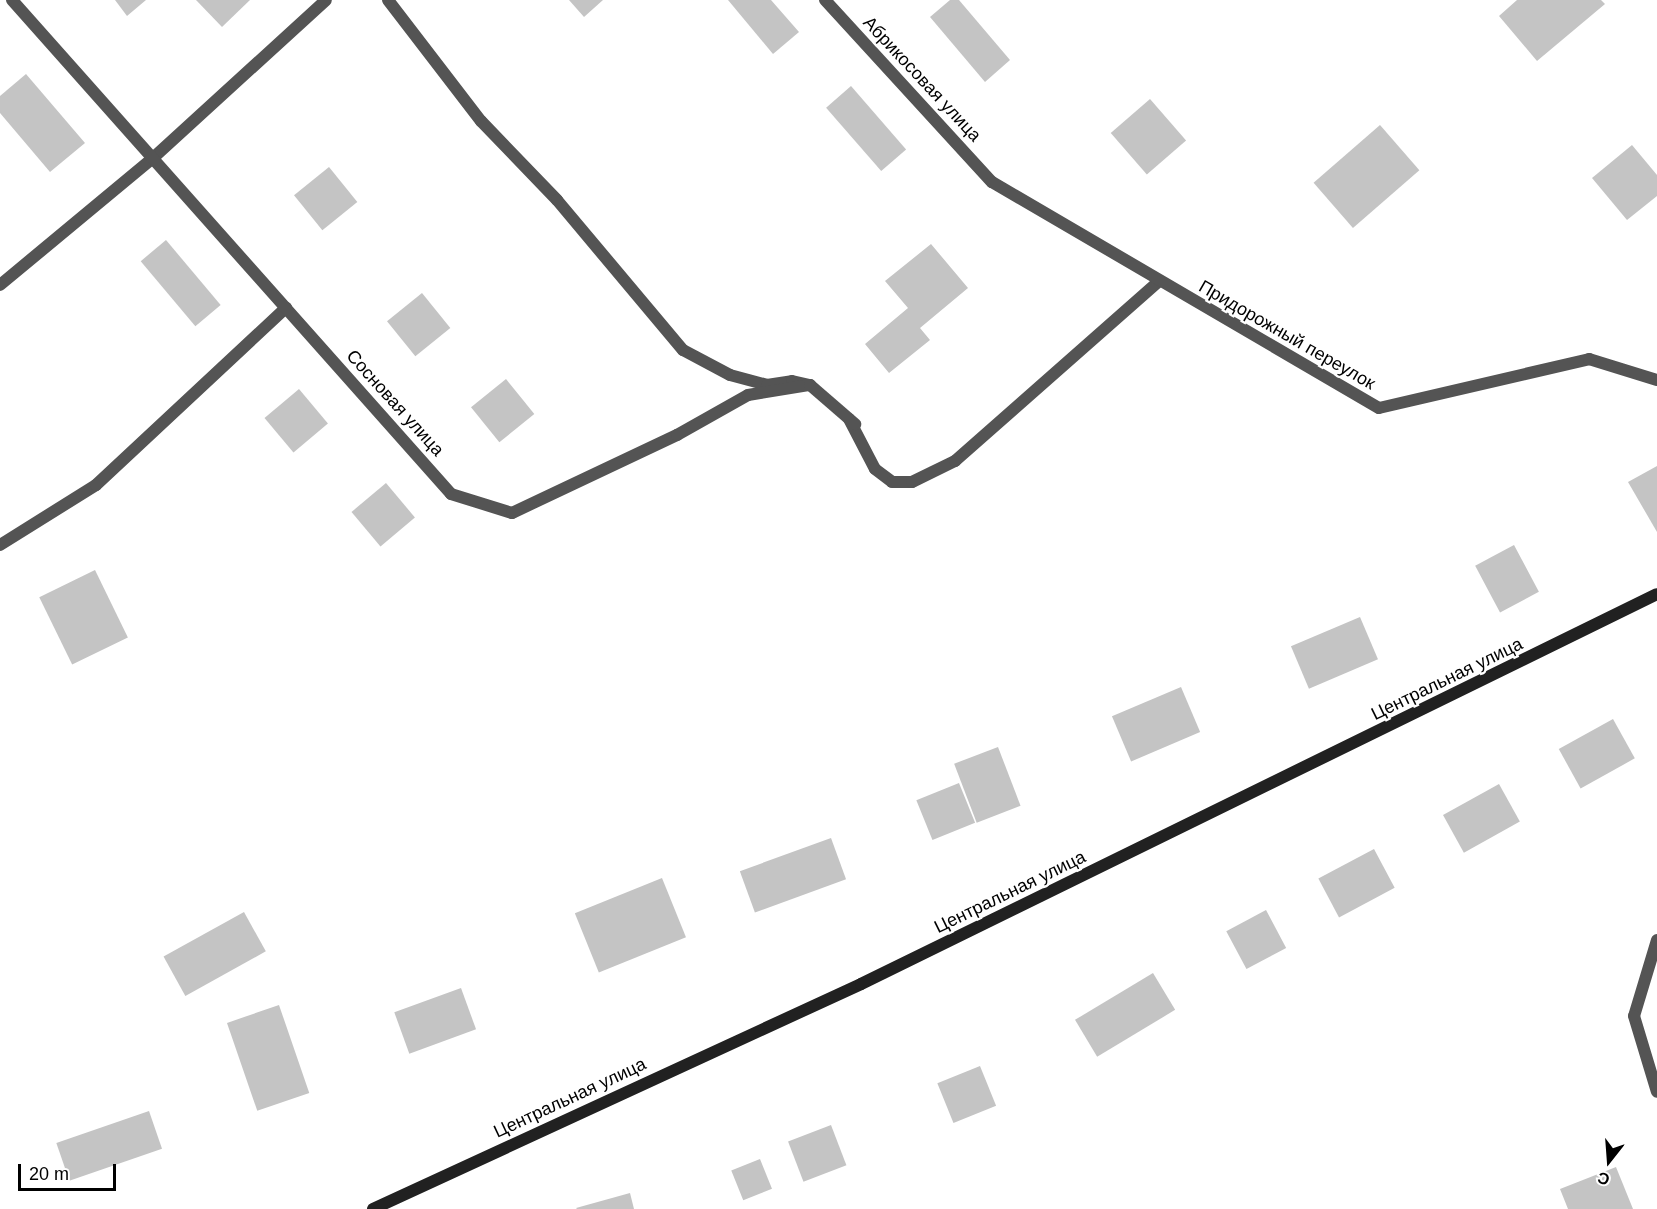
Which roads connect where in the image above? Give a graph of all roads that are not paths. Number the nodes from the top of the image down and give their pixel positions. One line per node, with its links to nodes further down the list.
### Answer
1 (12, 0): 5 (street, Сосновая улица)
2 (326, 0): 5 (street)
3 (388, 0): 11 (street)
4 (825, 0): 6 (street, Абрикосовая улица)
5 (153, 158): 8 (street); 9 (street, Сосновая улица)
6 (992, 182): 7 (street, Придорожный переулок)
7 (1158, 282): 10 (street, Придорожный переулок); 11 (street)
8 (0, 285)
9 (286, 308): 11 (street, Сосновая улица); 12 (street)
10 (1657, 380)
11 (810, 385)
12 (0, 544)
13 (1657, 594): 16 (street, Центральная улица)
14 (1657, 940): 15 (street)
15 (1657, 1092)
16 (373, 1209)

